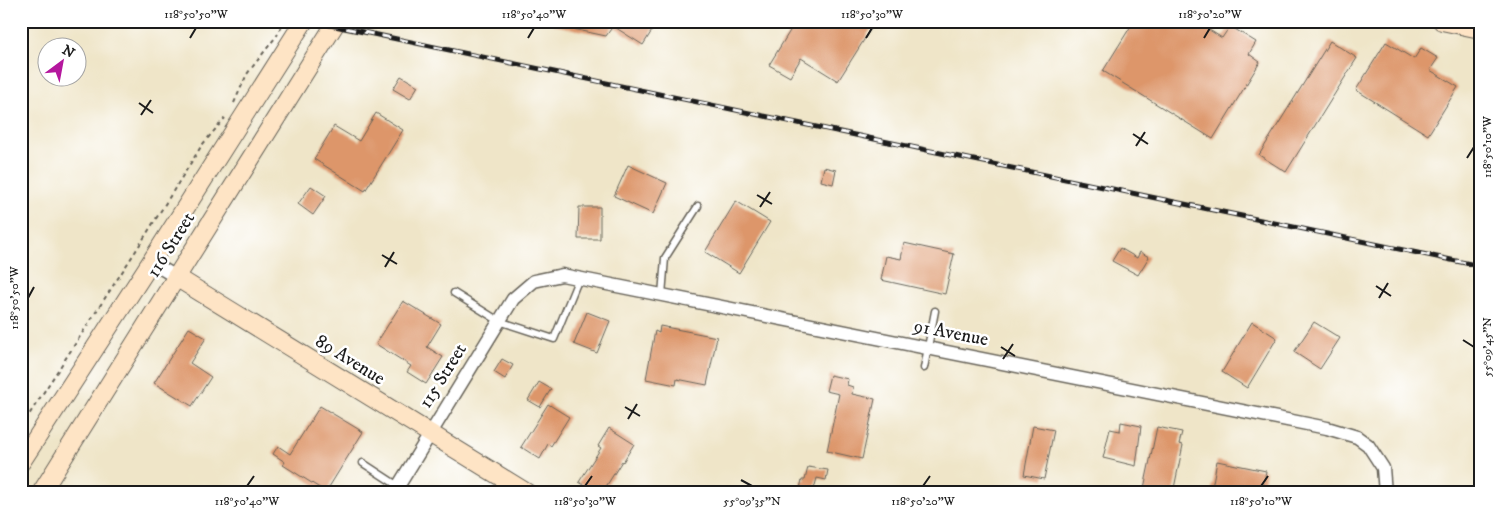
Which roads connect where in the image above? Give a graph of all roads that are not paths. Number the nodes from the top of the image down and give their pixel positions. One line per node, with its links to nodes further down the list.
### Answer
1 (304, 21): 6 (main road, 116 Street)
2 (337, 21): 7 (main road, 116 Street)
3 (1442, 21): 4 (main road)
4 (1480, 29)
5 (698, 206): 11 (lane)
6 (152, 262): 7 (street, 89 Avenue); 17 (main road, 116 Street)
7 (176, 277): 16 (main road, 89 Avenue); 20 (main road, 116 Street)
8 (579, 278): 9 (street, 91 Avenue); 11 (street, 91 Avenue); 13 (lane)
9 (531, 284): 13 (street, 115 Street)
10 (454, 293): 13 (lane)
11 (662, 295): 14 (street, 91 Avenue)
12 (935, 311): 14 (lane)
13 (499, 321): 16 (street, 115 Street)
14 (928, 348): 15 (lane); 22 (street, 91 Avenue)
15 (924, 368)
16 (430, 434): 19 (street, 115 Street); 21 (main road, 89 Avenue)
17 (21, 462)
18 (363, 463): 19 (lane)
19 (400, 491)
20 (41, 493)
21 (528, 493)
22 (1385, 493)

